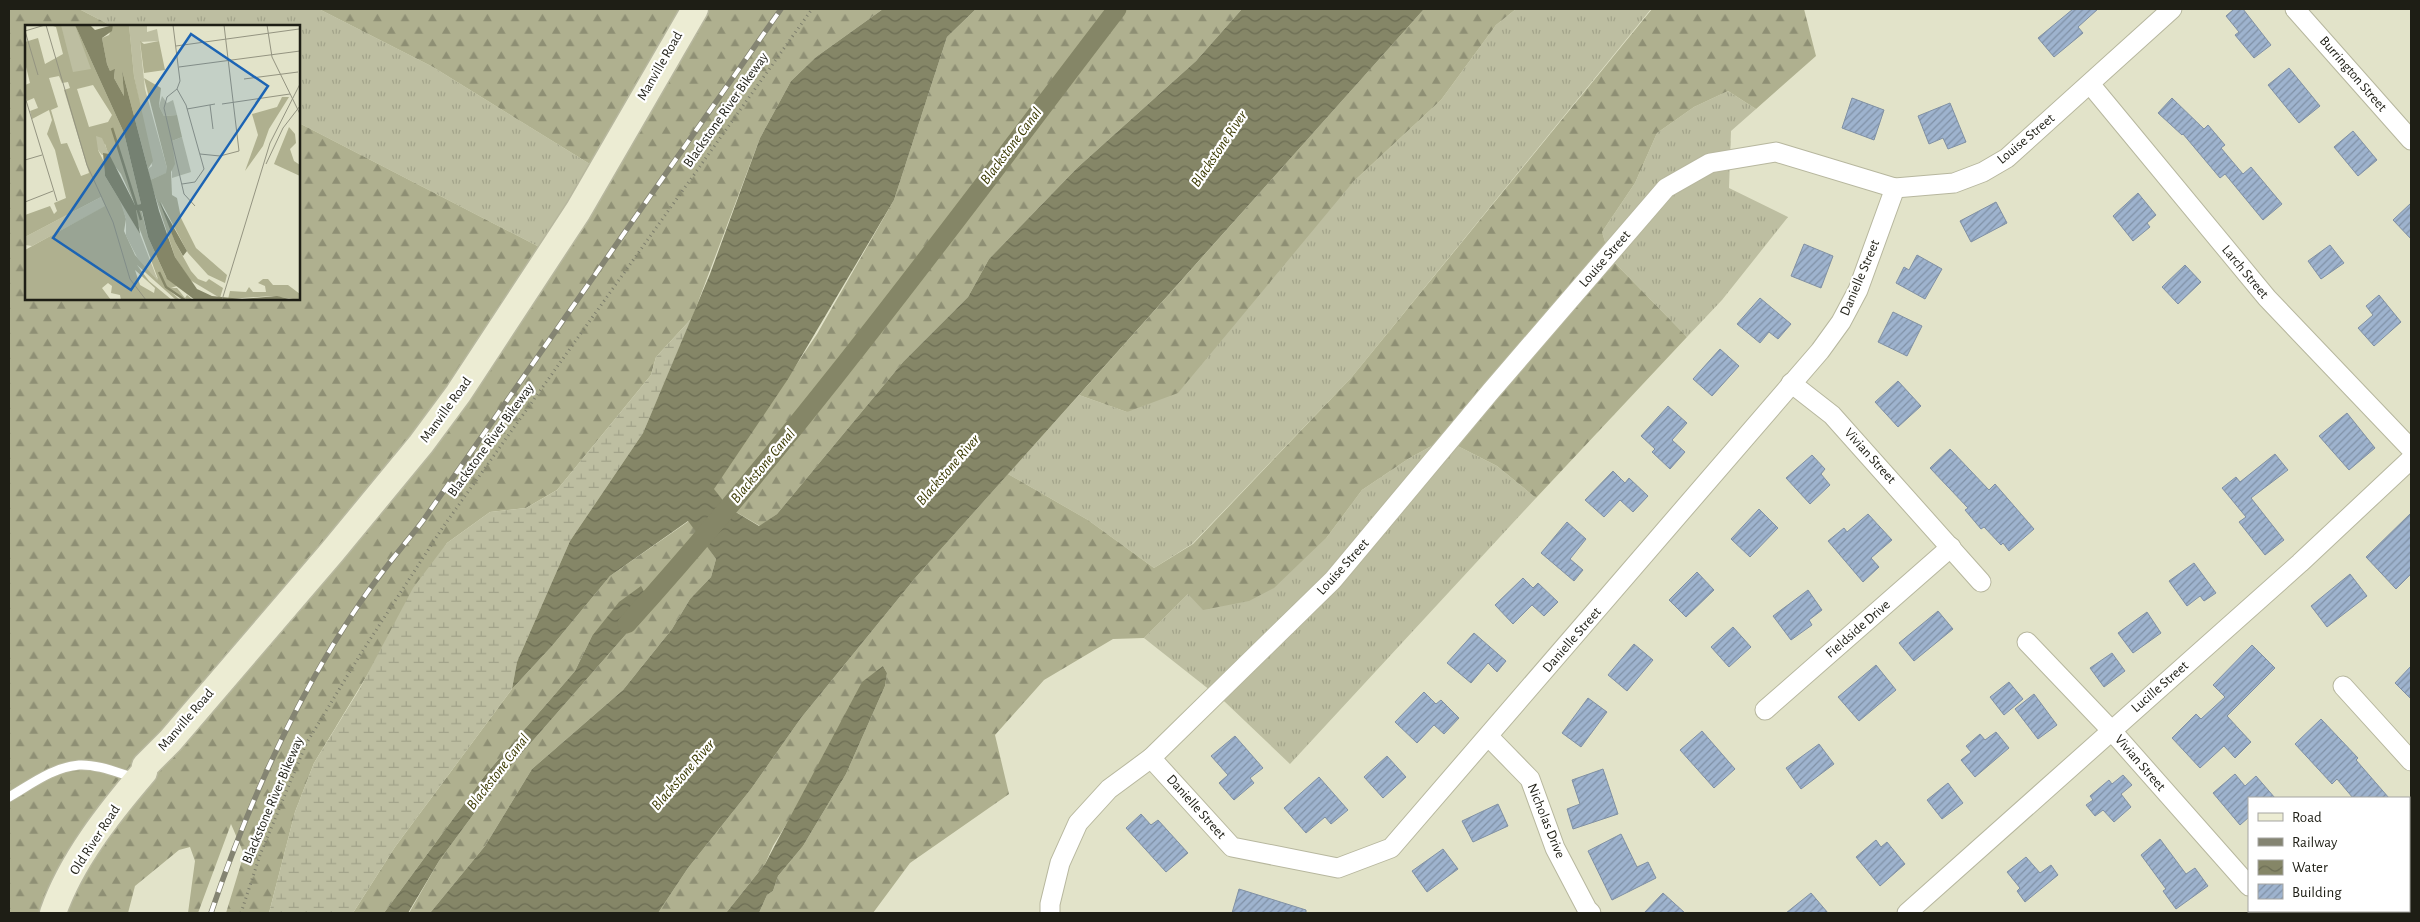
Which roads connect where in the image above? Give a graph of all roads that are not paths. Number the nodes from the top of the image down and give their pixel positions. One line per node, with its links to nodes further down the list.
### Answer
1 (695, 9): 19 (main road, Manville Road)
2 (2172, 9): 4 (street, Louise Street)
3 (2295, 9): 5 (street, Burrington Street)
4 (2090, 84): 6 (street, Louise Street); 8 (street, Larch Street)
5 (2411, 140)
6 (1895, 188): 7 (street, Danielle Street); 17 (street, Louise Street)
7 (1791, 384): 10 (street, Vivian Street); 16 (street, Danielle Street)
8 (2411, 449)
9 (2411, 459): 15 (street, Lucille Street)
10 (1951, 548): 11 (street, Vivian Street); 14 (street, Fieldside Drive)
11 (1981, 582)
12 (2028, 642): 15 (street, Vivian Street)
13 (2343, 686): 18 (street)
14 (1765, 710)
15 (2111, 730): 21 (street, Vivian Street); 25 (street, Lucille Street)
16 (1489, 737): 17 (street, Danielle Street); 24 (street, Nicholas Drive)
17 (1151, 758): 23 (street, Louise Street)
18 (2411, 761)
19 (141, 775): 20 (lane); 22 (main road, Old River Road)
20 (9, 797)
21 (2248, 885)
22 (53, 913)
23 (1050, 913)
24 (1591, 913)
25 (1907, 913)

